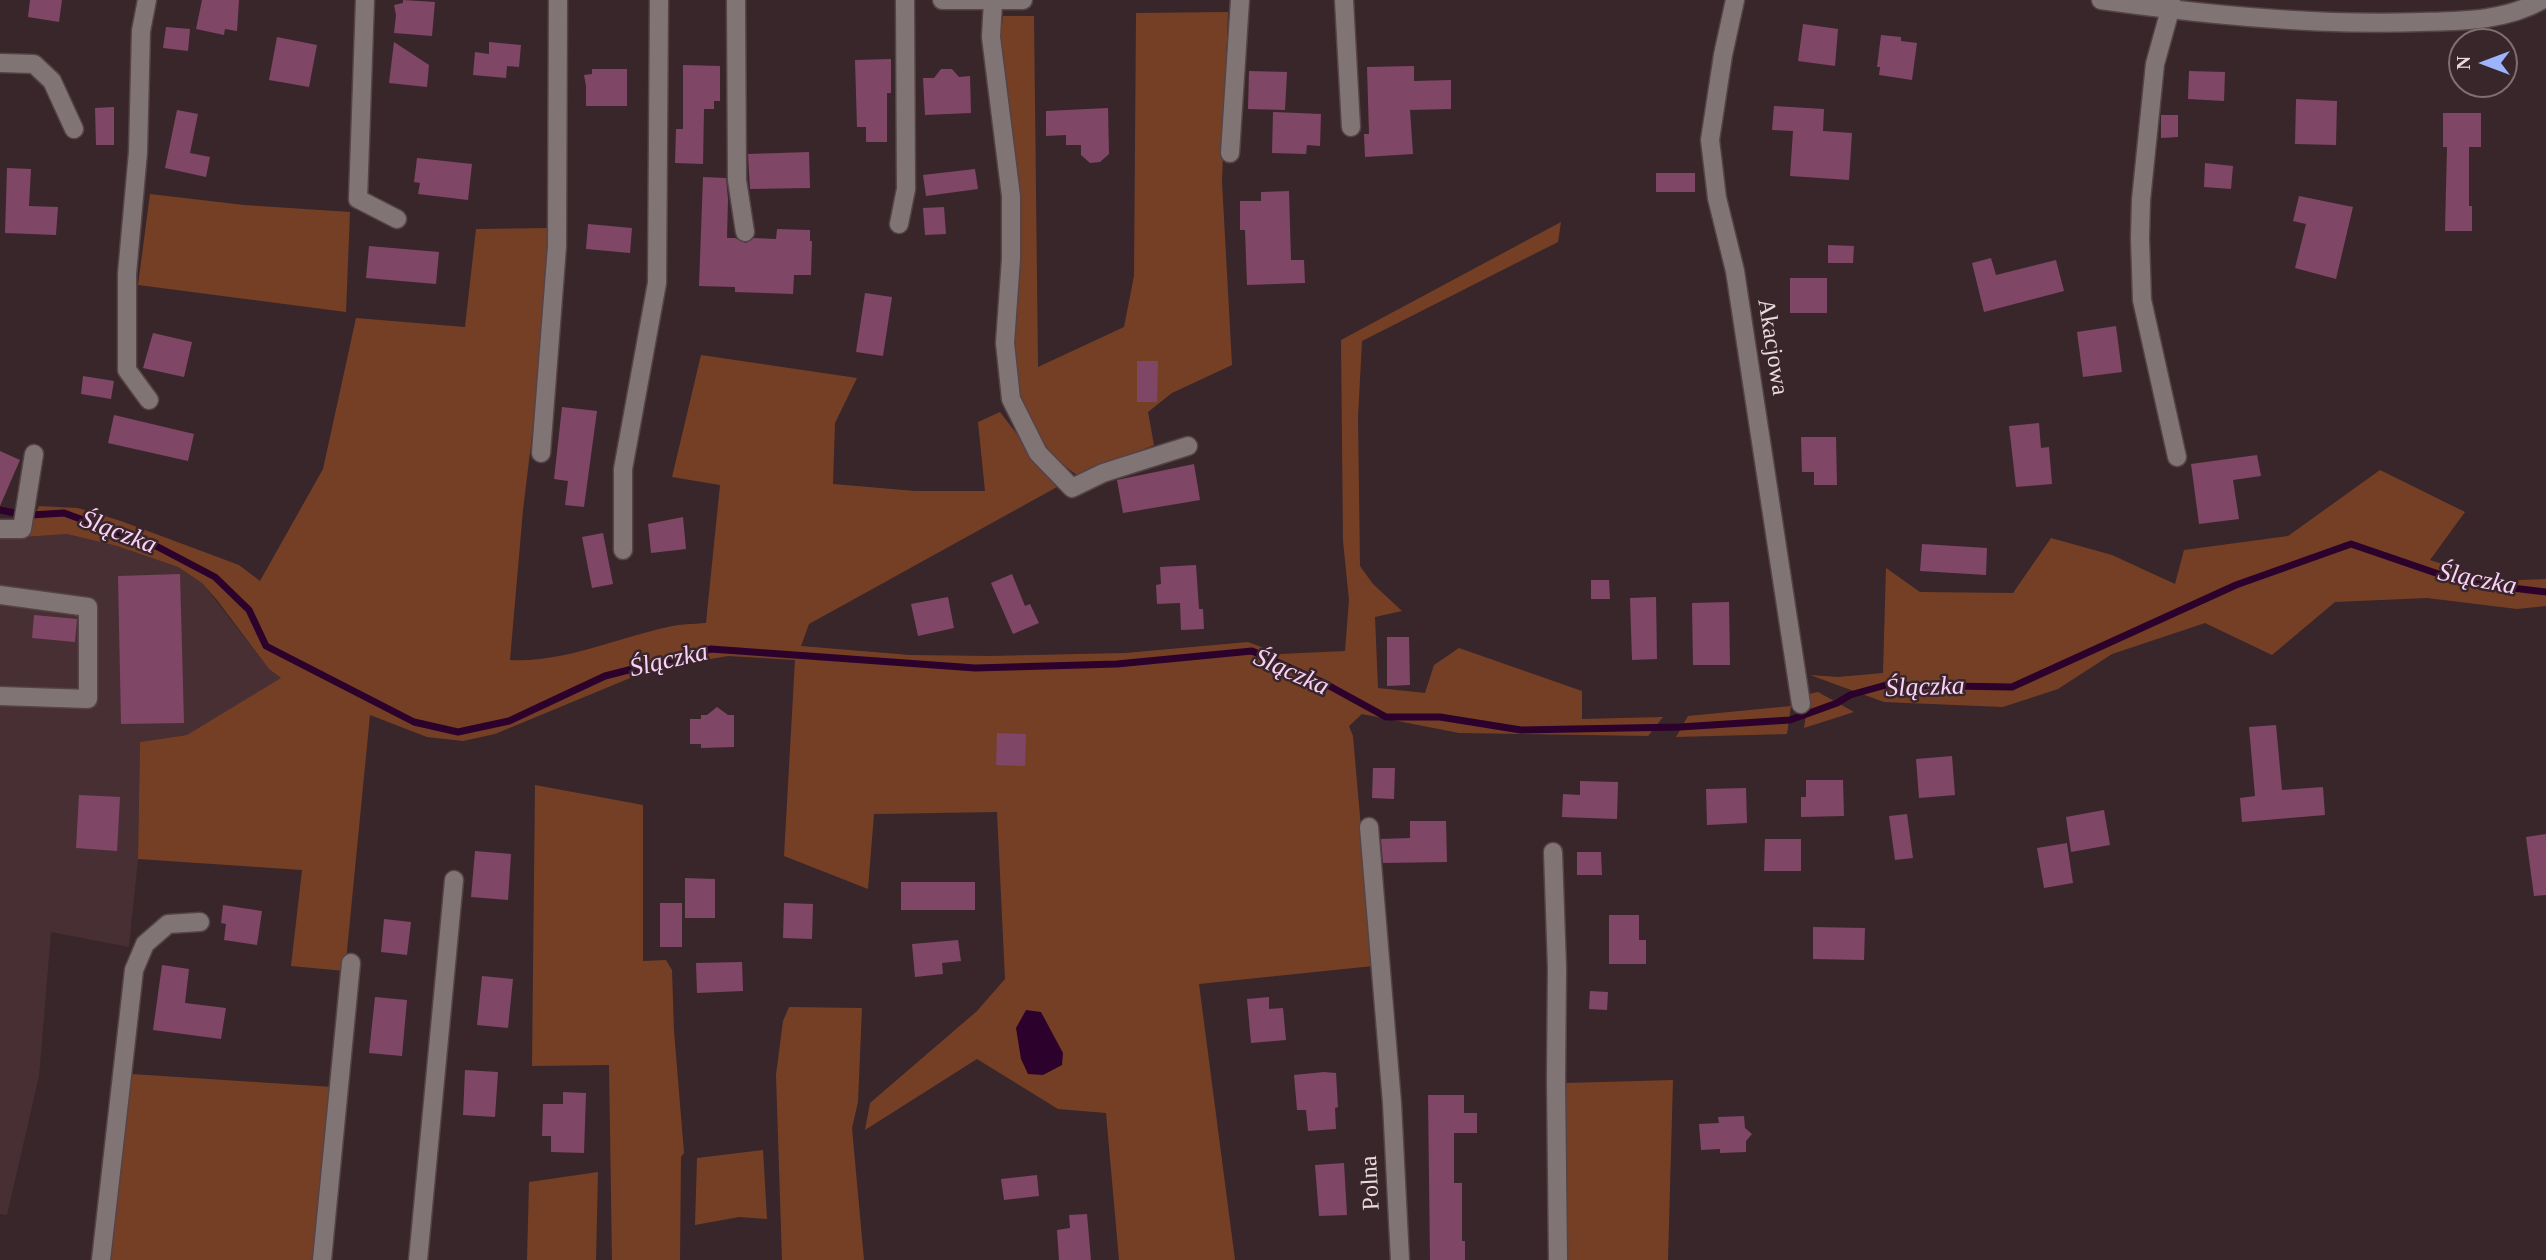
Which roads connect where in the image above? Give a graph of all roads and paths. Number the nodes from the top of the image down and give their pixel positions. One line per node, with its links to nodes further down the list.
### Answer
1 (147, 0): 23 (street)
2 (365, 0): 20 (street)
3 (558, 0): 25 (street)
4 (659, 0): 29 (street)
5 (736, 0): 22 (street)
6 (905, 0): 21 (street)
7 (942, 0): 13 (street)
8 (1023, 0): 13 (street)
9 (1240, 0): 19 (street)
10 (1344, 0): 17 (street)
11 (1734, 0): 32 (street, Akacjowa)
12 (2101, 0): 14 (street)
13 (993, 1): 24 (street)
14 (2171, 5): 15 (street); 27 (street)
15 (2540, 7)
16 (0, 63): 18 (street)
17 (1351, 127)
18 (74, 129)
19 (1230, 153)
20 (397, 219)
21 (899, 224)
22 (745, 232)
23 (149, 400)
24 (1188, 446)
25 (541, 453)
26 (34, 454): 28 (street)
27 (2177, 457)
28 (0, 529)
29 (623, 550)
30 (0, 595): 31 (street)
31 (0, 696)
32 (1801, 704)
33 (1369, 827): 41 (street, Polna)
34 (1553, 852): 42 (street)
35 (454, 880): 40 (street)
36 (200, 922): 38 (street)
37 (352, 963): 39 (street)
38 (101, 1260)
39 (322, 1260)
40 (418, 1260)
41 (1400, 1260)
42 (1558, 1260)

